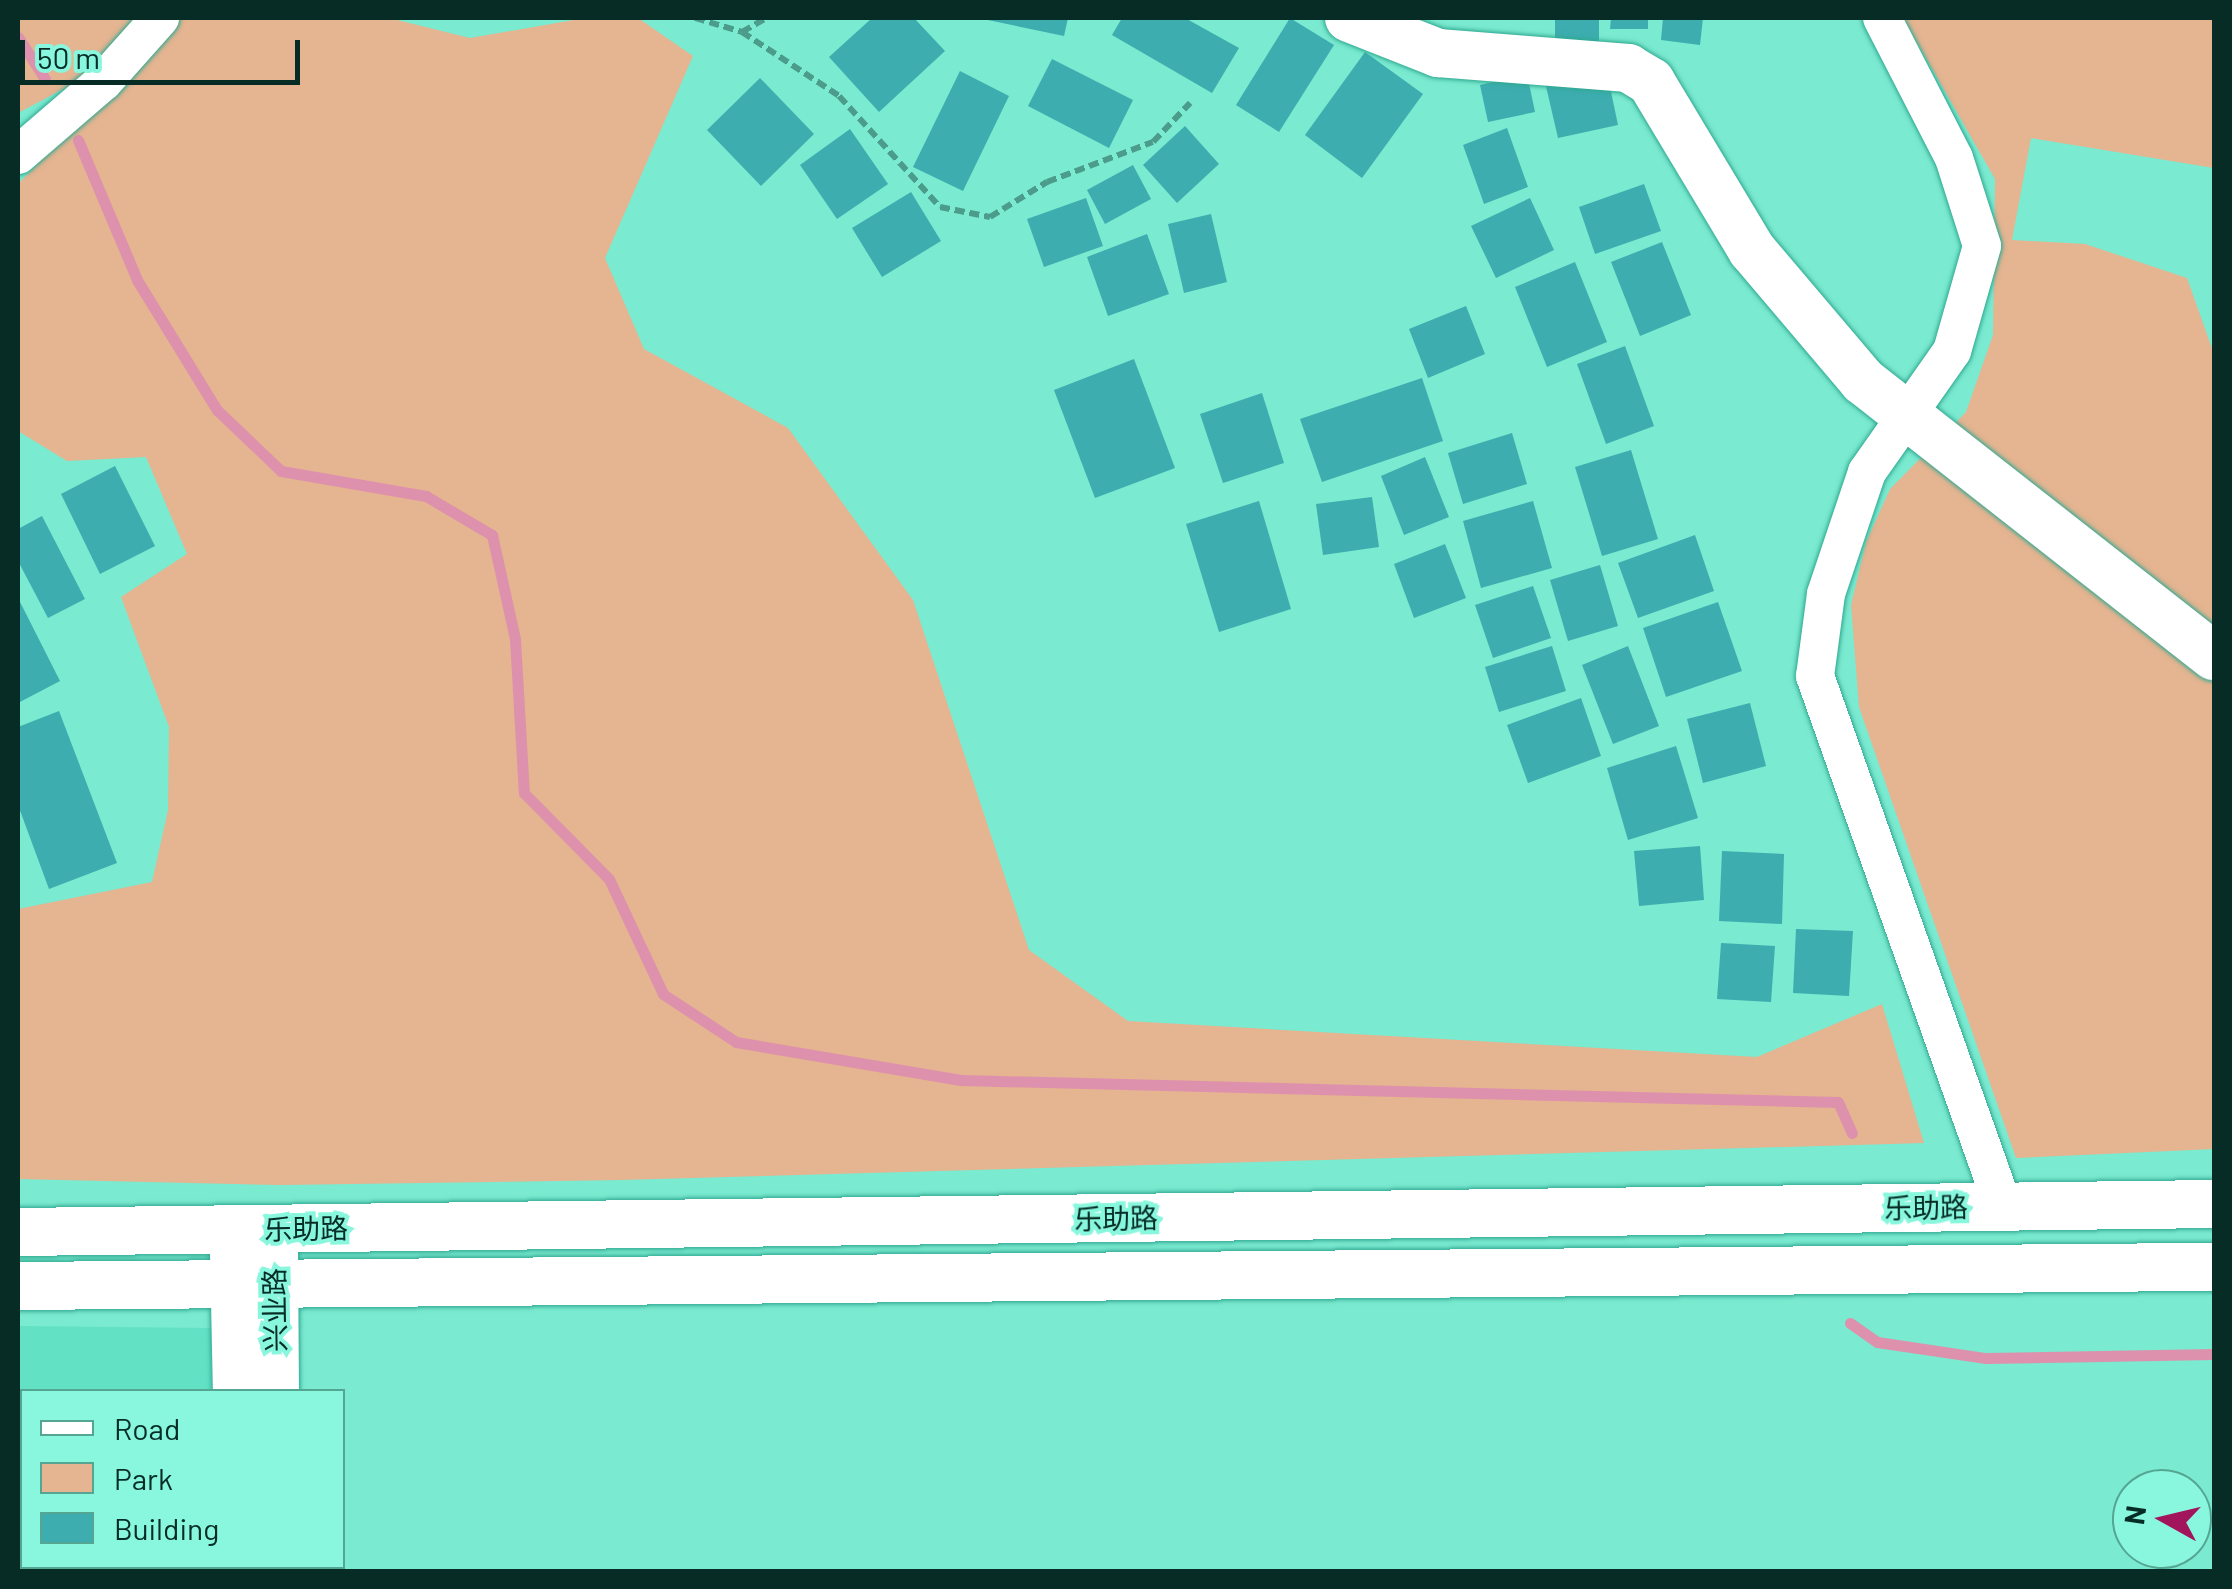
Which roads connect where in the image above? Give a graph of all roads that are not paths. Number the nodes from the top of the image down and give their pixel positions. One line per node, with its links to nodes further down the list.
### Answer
1 (160, 18): 4 (street)
2 (1348, 18): 5 (street)
3 (1882, 18): 5 (street)
4 (18, 155)
5 (1909, 417): 6 (street); 8 (street)
6 (2214, 656)
7 (2214, 1204): 8 (street, 乐助路)
8 (2003, 1206): 9 (street, 乐助路)
9 (254, 1229): 10 (street, 乐助路); 12 (street, 兴业路)
10 (18, 1232)
11 (2214, 1267): 12 (street, 乐助路)
12 (254, 1284): 13 (street, 乐助路); 14 (street, 兴业路); 15 (street, 兴业路)
13 (18, 1286)
14 (237, 1389)
15 (274, 1389)

